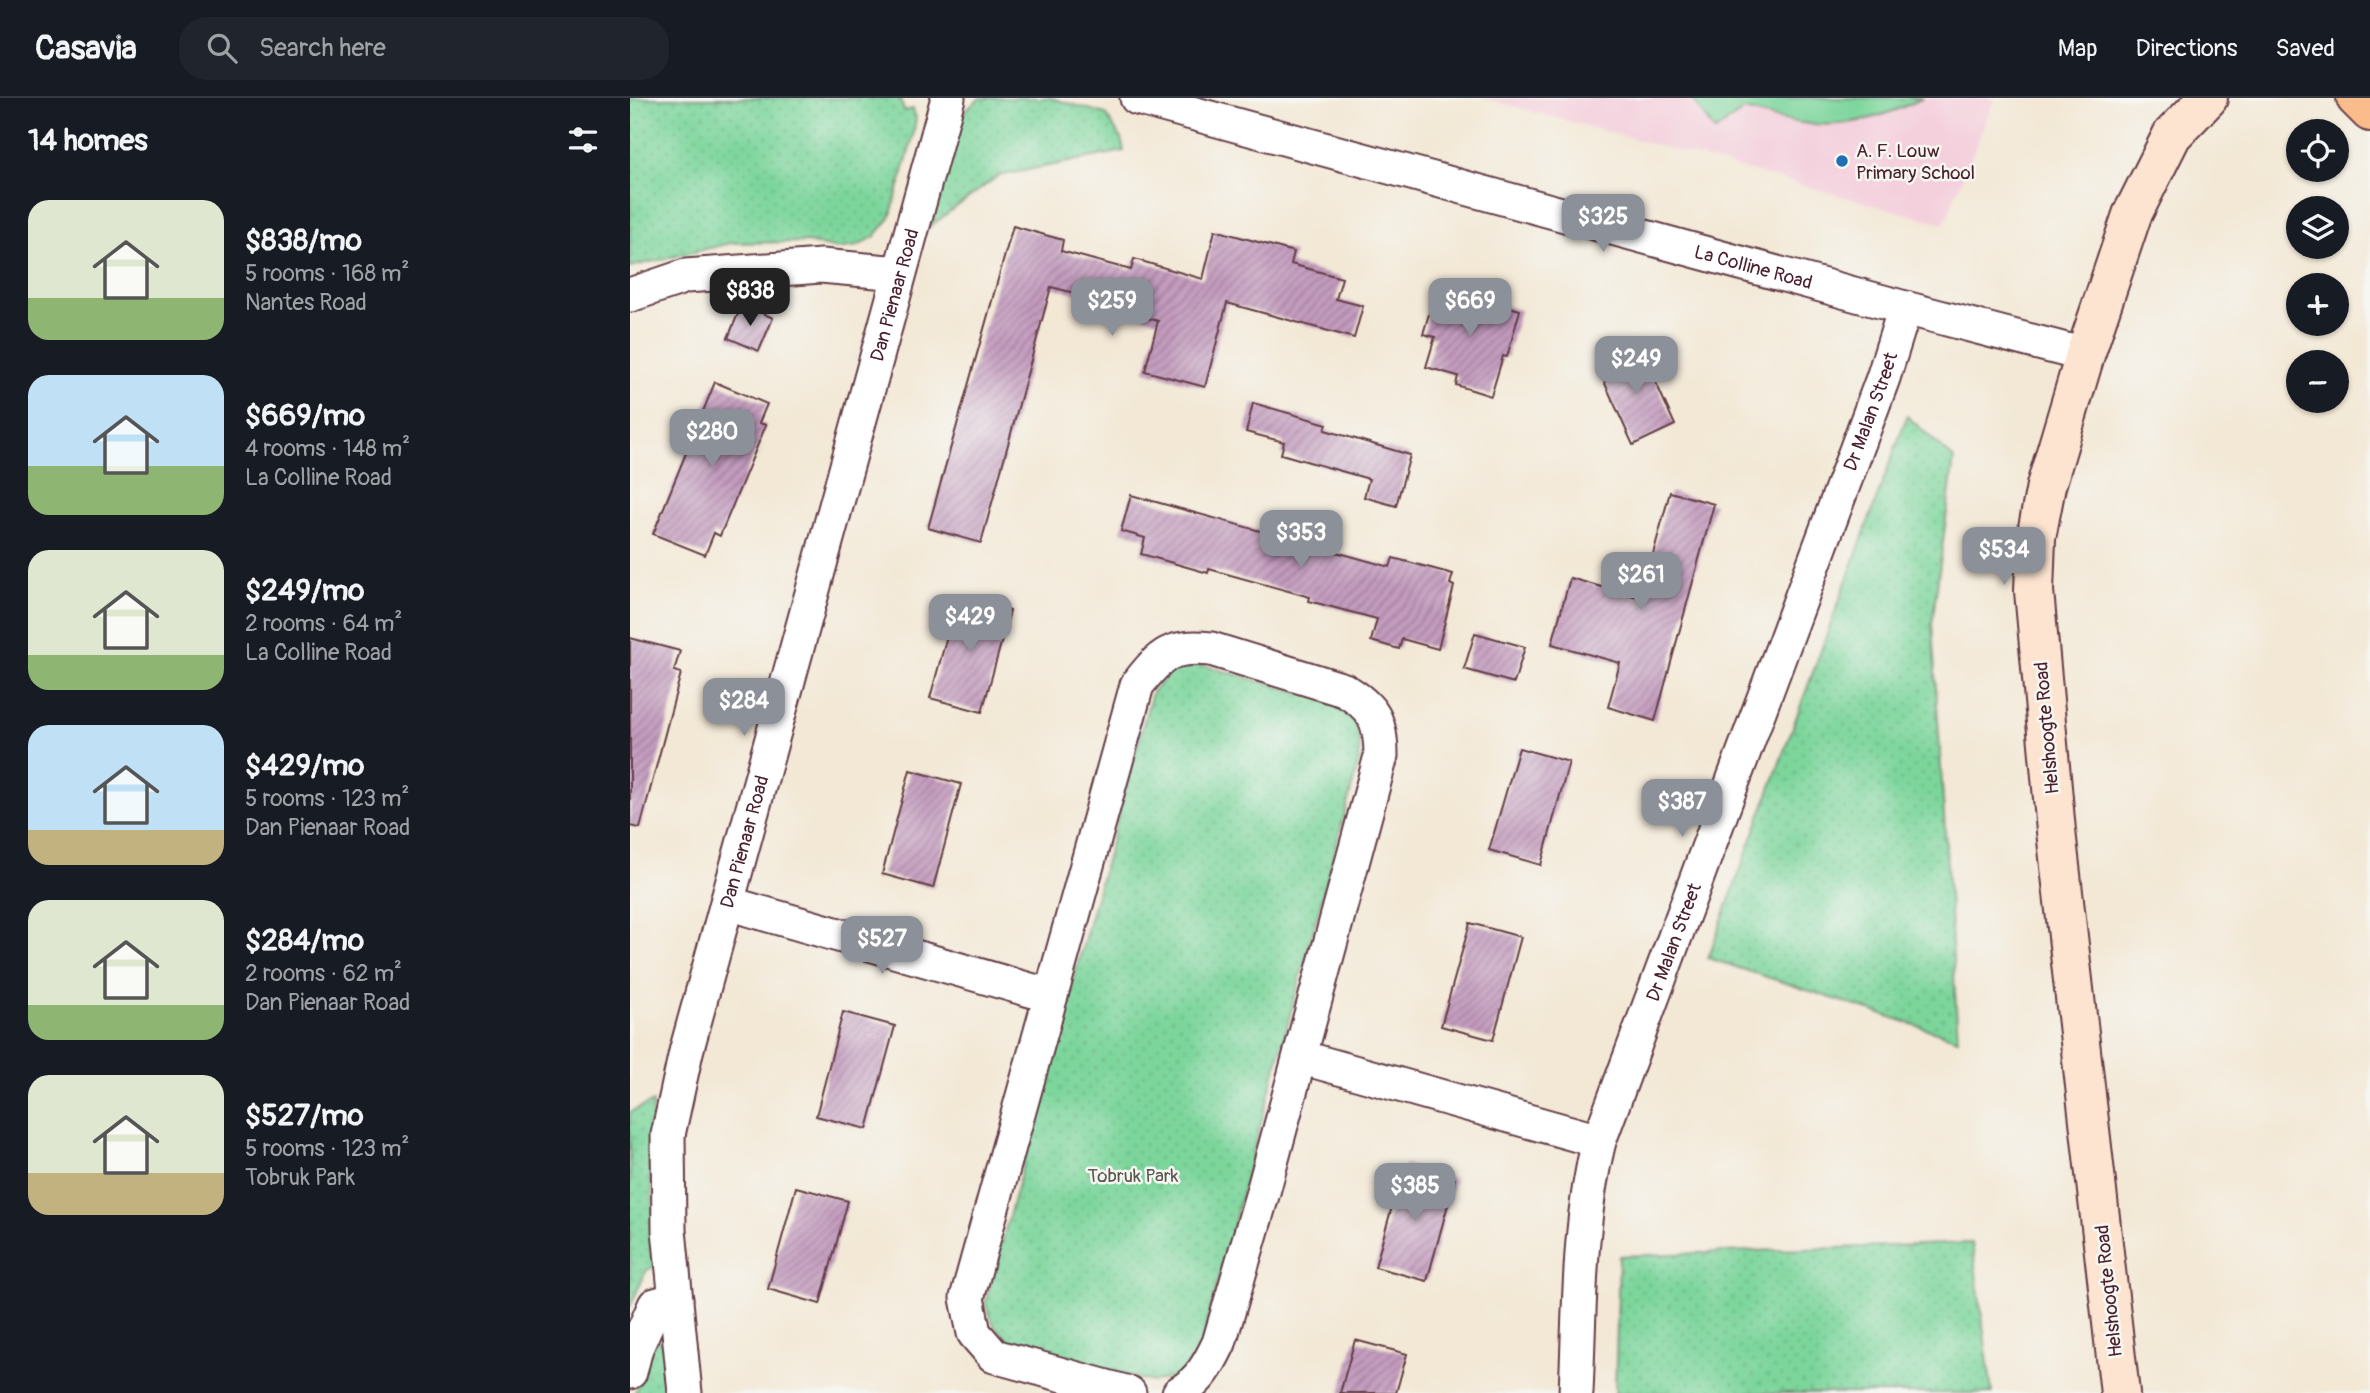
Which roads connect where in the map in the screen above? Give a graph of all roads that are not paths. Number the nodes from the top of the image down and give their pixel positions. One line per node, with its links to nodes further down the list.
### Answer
1 (948, 98): 6 (street, Dan Pienaar Road)
2 (1137, 98): 8 (street, La Colline Road)
3 (2208, 98): 9 (main road, Helshoogte Road)
4 (2356, 98): 5 (main road)
5 (2370, 112)
6 (899, 273): 7 (street); 10 (street, Dan Pienaar Road)
7 (630, 295)
8 (1905, 308): 9 (street, La Colline Road); 13 (street, Dr Malan Street)
9 (2085, 355): 20 (main road, Helshoogte Road)
10 (727, 903): 11 (street); 14 (street, Dan Pienaar Road)
11 (1051, 996): 12 (street); 17 (street)
12 (1300, 1057): 13 (street); 18 (street)
13 (1599, 1140): 19 (street, Dr Malan Street)
14 (676, 1299): 15 (street); 16 (street, Dan Pienaar Road)
15 (630, 1372)
16 (685, 1393)
17 (1129, 1393)
18 (1179, 1393)
19 (1576, 1393)
20 (2120, 1393)

